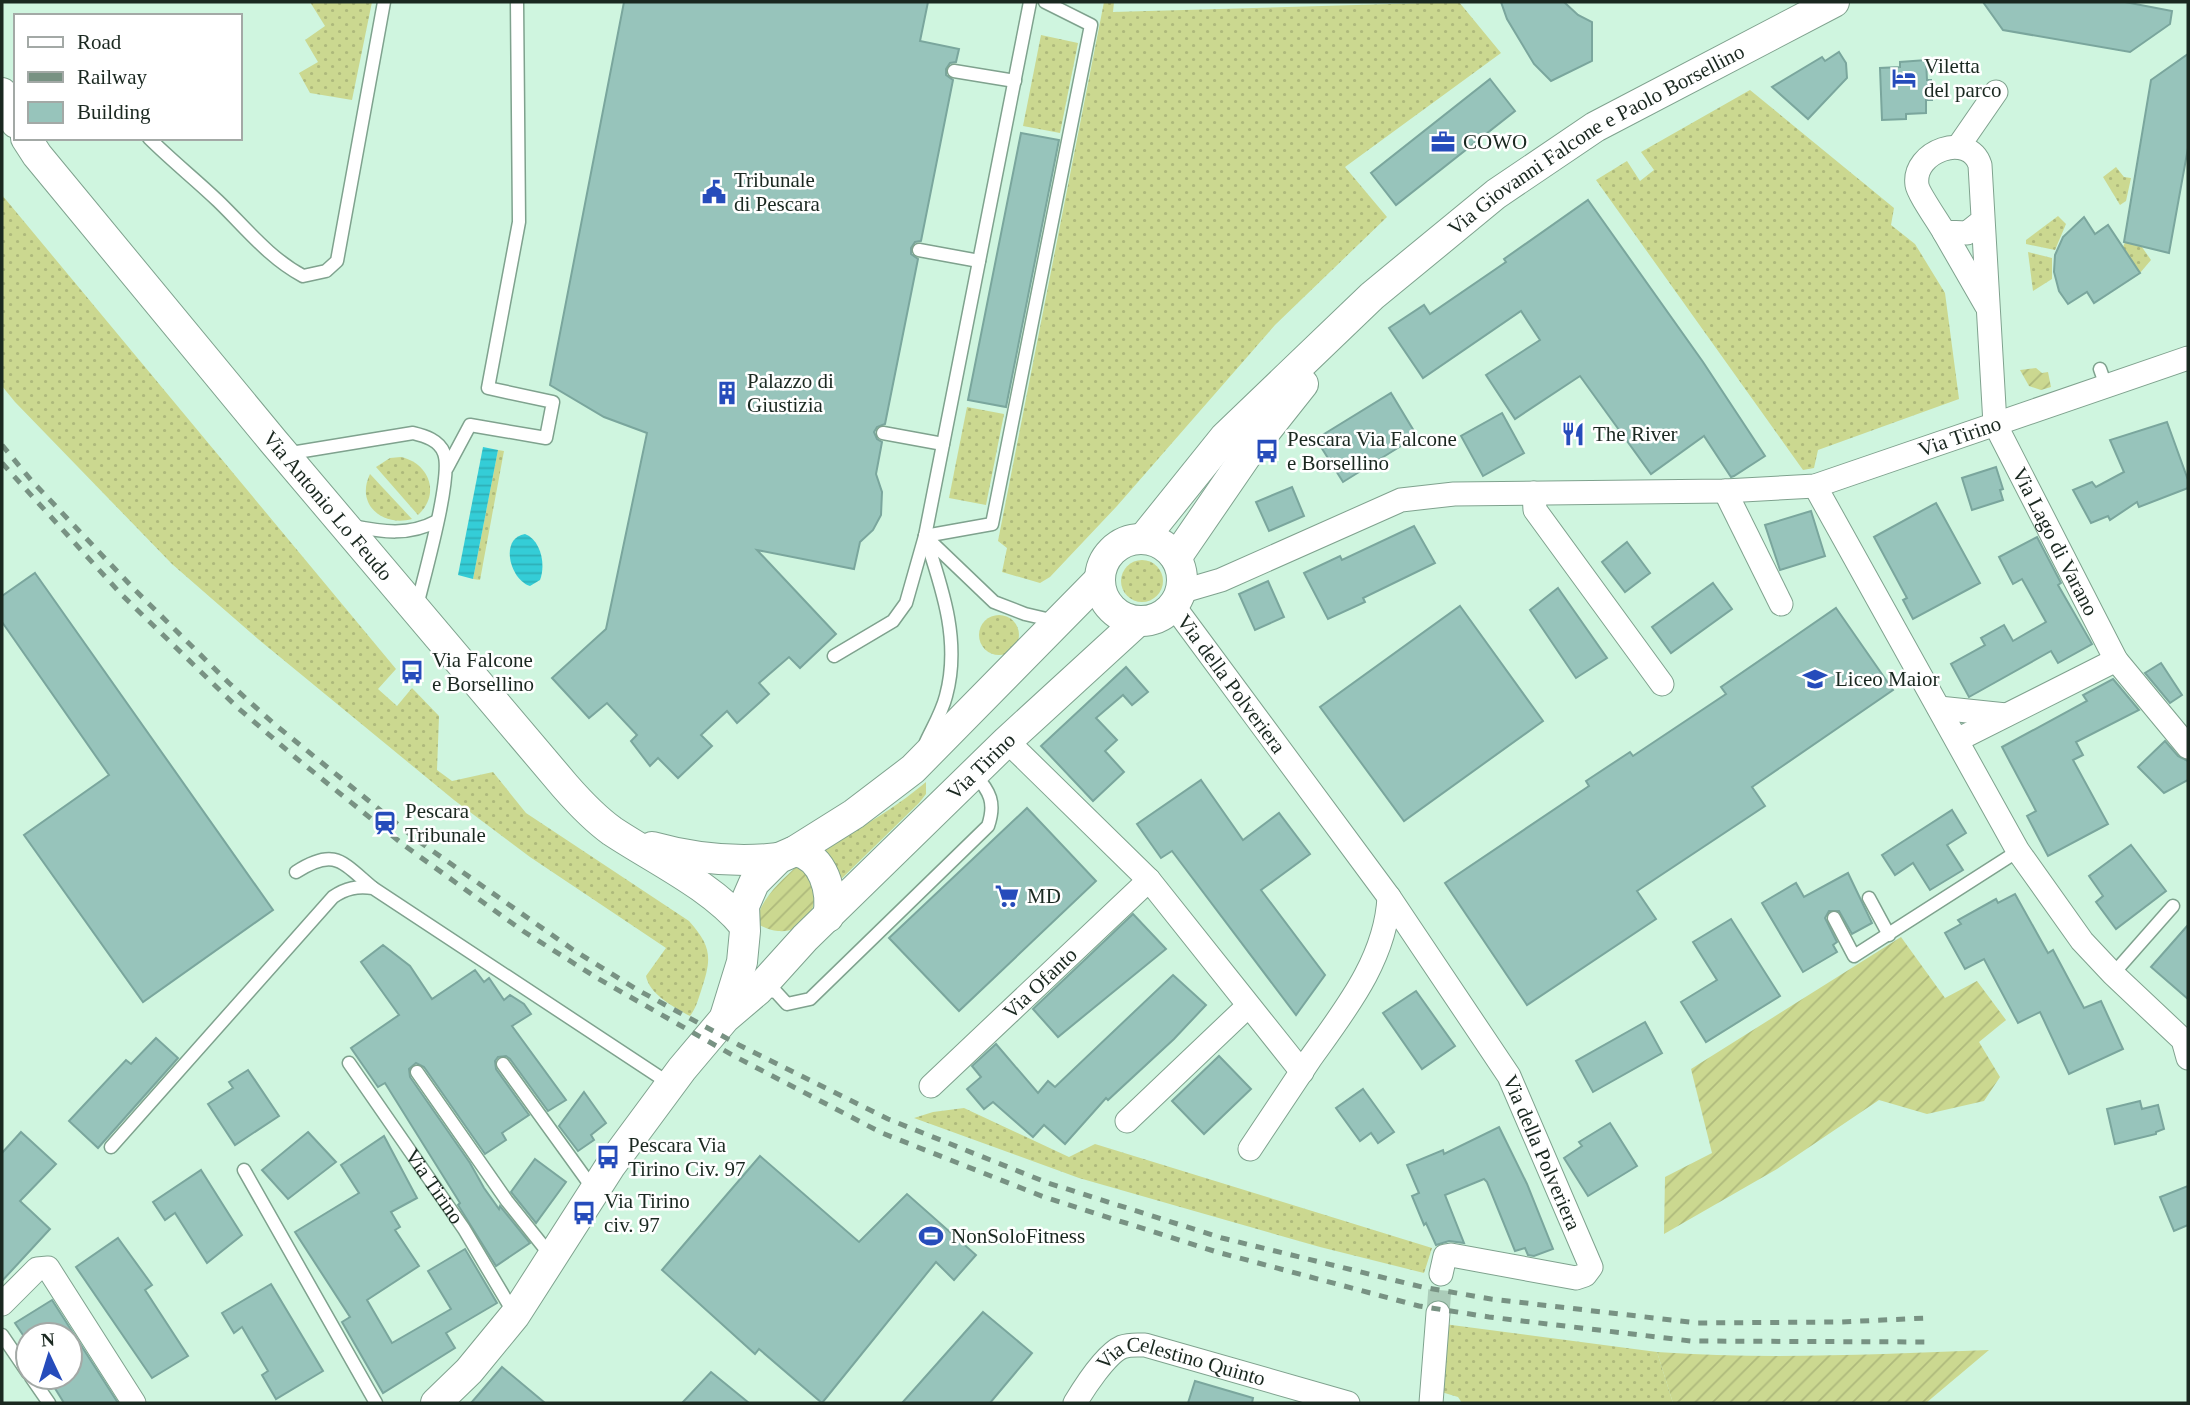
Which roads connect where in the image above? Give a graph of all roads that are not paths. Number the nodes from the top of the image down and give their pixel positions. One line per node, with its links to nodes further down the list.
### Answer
1 (384, 2): 11 (lane)
2 (517, 2): 25 (lane)
3 (1030, 2): 7 (lane)
4 (1045, 2): 31 (lane)
5 (1834, 2): 18 (street, Via Giovanni Falcone e Paolo Borsellino)
6 (954, 71): 7 (lane)
7 (1015, 81): 17 (lane)
8 (1996, 92): 13 (street)
9 (2, 93): 10 (street)
10 (14, 119)
11 (151, 140)
12 (24, 142): 24 (street, Via Antonio Lo Feudo)
13 (1958, 147): 14 (street); 15 (street)
14 (1982, 221): 15 (street); 19 (street, Via Lago di Varano)
15 (1944, 232): 19 (street, Via Lago di Varano)
16 (919, 250): 17 (lane)
17 (979, 261): 23 (lane)
18 (1372, 296): 32 (street, Via Giovanni Falcone e Paolo Borsellino); 33 (street, Via Giovanni Falcone e Paolo Borsellino)
19 (1989, 310): 21 (street, Via Lago di Varano)
20 (2188, 358): 21 (street, Via Tirino)
21 (1995, 424): 26 (street, Via Tirino); 42 (street, Via Lago di Varano)
22 (883, 433): 23 (lane)
23 (943, 444): 31 (lane)
24 (284, 454): 25 (lane); 30 (street, Via Antonio Lo Feudo)
25 (447, 468): 29 (lane)
26 (1815, 486): 27 (street, Via Tirino); 44 (street)
27 (1725, 491): 28 (street, Via Tirino); 36 (street)
28 (1534, 493): 35 (street, Via Tirino); 43 (street)
29 (437, 521): 30 (lane); 37 (lane)
30 (343, 524): 37 (street, Via Antonio Lo Feudo)
31 (925, 536): 39 (lane); 41 (lane); 49 (lane)
32 (1143, 539): 33 (street); 34 (street)
33 (1176, 558): 35 (street)
34 (1100, 579): 38 (street); 39 (street)
35 (1187, 594): 38 (street); 40 (street, Via della Polveriera); 40 (street)
36 (1781, 604)
37 (416, 610): 51 (street, Via Antonio Lo Feudo)
38 (1138, 621): 47 (street, Via Tirino)
39 (1058, 622): 49 (street)
40 (1195, 636): 57 (street, Via della Polveriera)
41 (834, 656)
42 (2116, 660): 45 (street); 48 (street, Via Lago di Varano)
43 (1661, 684)
44 (1940, 708): 45 (street); 46 (street)
45 (2006, 715): 46 (street)
46 (1957, 740): 52 (street)
47 (1007, 741): 50 (street, Via Tirino); 55 (street)
48 (2188, 747)
49 (914, 768): 53 (street)
50 (974, 774): 60 (street, Via Tirino); 66 (lane)
51 (632, 842): 53 (street, Via Antonio Lo Feudo); 62 (street, Via Antonio Lo Feudo)
52 (2018, 851): 63 (lane); 65 (street)
53 (787, 854): 60 (street); 62 (street)
54 (296, 872): 56 (lane)
55 (1149, 880): 67 (street); 74 (street, Via Ofanto)
56 (373, 888): 75 (lane); 77 (lane)
57 (1390, 897): 73 (street); 82 (street, Via della Polveriera)
58 (1869, 898): 63 (lane)
59 (2173, 906): 65 (lane)
60 (828, 917): 64 (street)
61 (1834, 918): 63 (lane)
62 (745, 928): 64 (street); 68 (street)
63 (1889, 935)
64 (805, 938): 66 (street)
65 (2113, 974): 69 (street)
66 (758, 990): 68 (street)
67 (1248, 1006): 73 (street); 76 (street)
68 (725, 1018): 75 (street)
69 (2188, 1058)
70 (349, 1063): 85 (lane, Via Tirino)
71 (503, 1064): 80 (lane)
72 (417, 1072): 81 (lane)
73 (1302, 1072): 78 (street)
74 (931, 1086)
75 (668, 1088): 80 (street)
76 (1127, 1121)
77 (110, 1147)
78 (1250, 1149)
79 (244, 1170): 89 (lane)
80 (594, 1190): 81 (street)
81 (551, 1256): 85 (street)
82 (1443, 1265)
83 (2, 1304): 88 (street)
84 (1438, 1313): 93 (street)
85 (515, 1315): 90 (street)
86 (2, 1335): 87 (lane)
87 (14, 1353)
88 (134, 1403)
89 (376, 1403)
90 (436, 1403)
91 (1075, 1403): 92 (street, Via Celestino Quinto)
92 (1348, 1403)
93 (1431, 1403)

